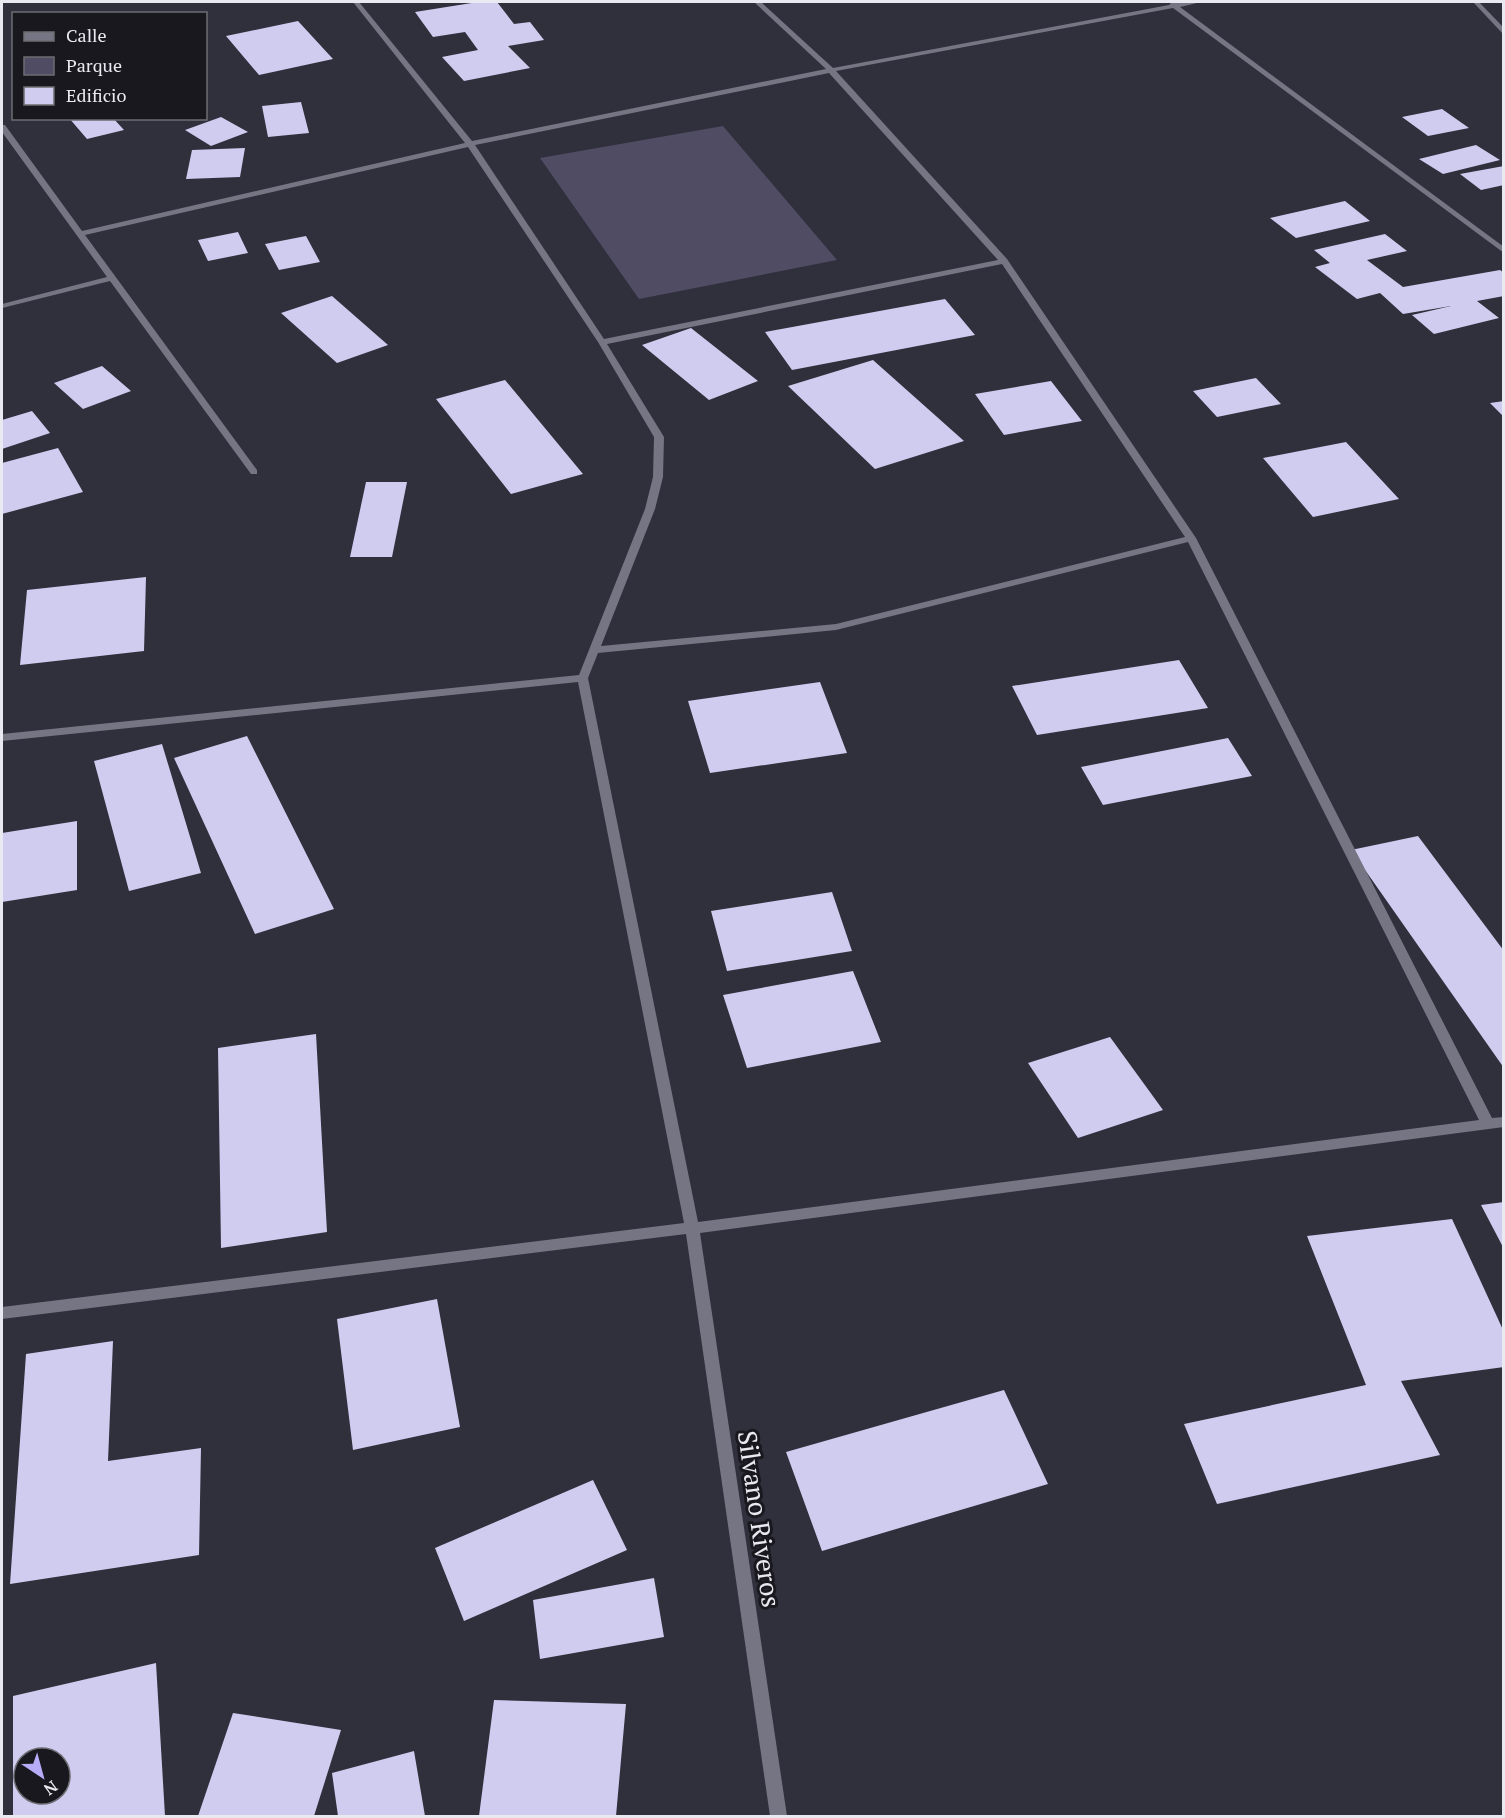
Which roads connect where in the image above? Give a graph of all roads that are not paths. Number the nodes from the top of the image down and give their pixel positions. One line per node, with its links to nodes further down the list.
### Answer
1 (356, 2): 9 (street)
2 (757, 2): 7 (street)
3 (1195, 2): 5 (street)
4 (1476, 2): 6 (street)
5 (1171, 3): 7 (street); 11 (street)
6 (1503, 33)
7 (831, 70): 9 (street); 12 (street)
8 (2, 127): 10 (street)
9 (470, 144): 10 (street); 15 (street)
10 (79, 234): 13 (street)
11 (1503, 251)
12 (1004, 261): 15 (street); 17 (street)
13 (112, 278): 14 (street); 16 (street)
14 (2, 306)
15 (602, 342): 18 (street)
16 (254, 472)
17 (1191, 538): 18 (street); 22 (street)
18 (594, 650): 19 (street)
19 (583, 678): 20 (street); 23 (street, Silvano Riveros)
20 (2, 738)
21 (1503, 1122): 22 (street)
22 (1488, 1124): 23 (street)
23 (692, 1228): 24 (street); 25 (street, Silvano Riveros)
24 (2, 1313)
25 (779, 1816)

